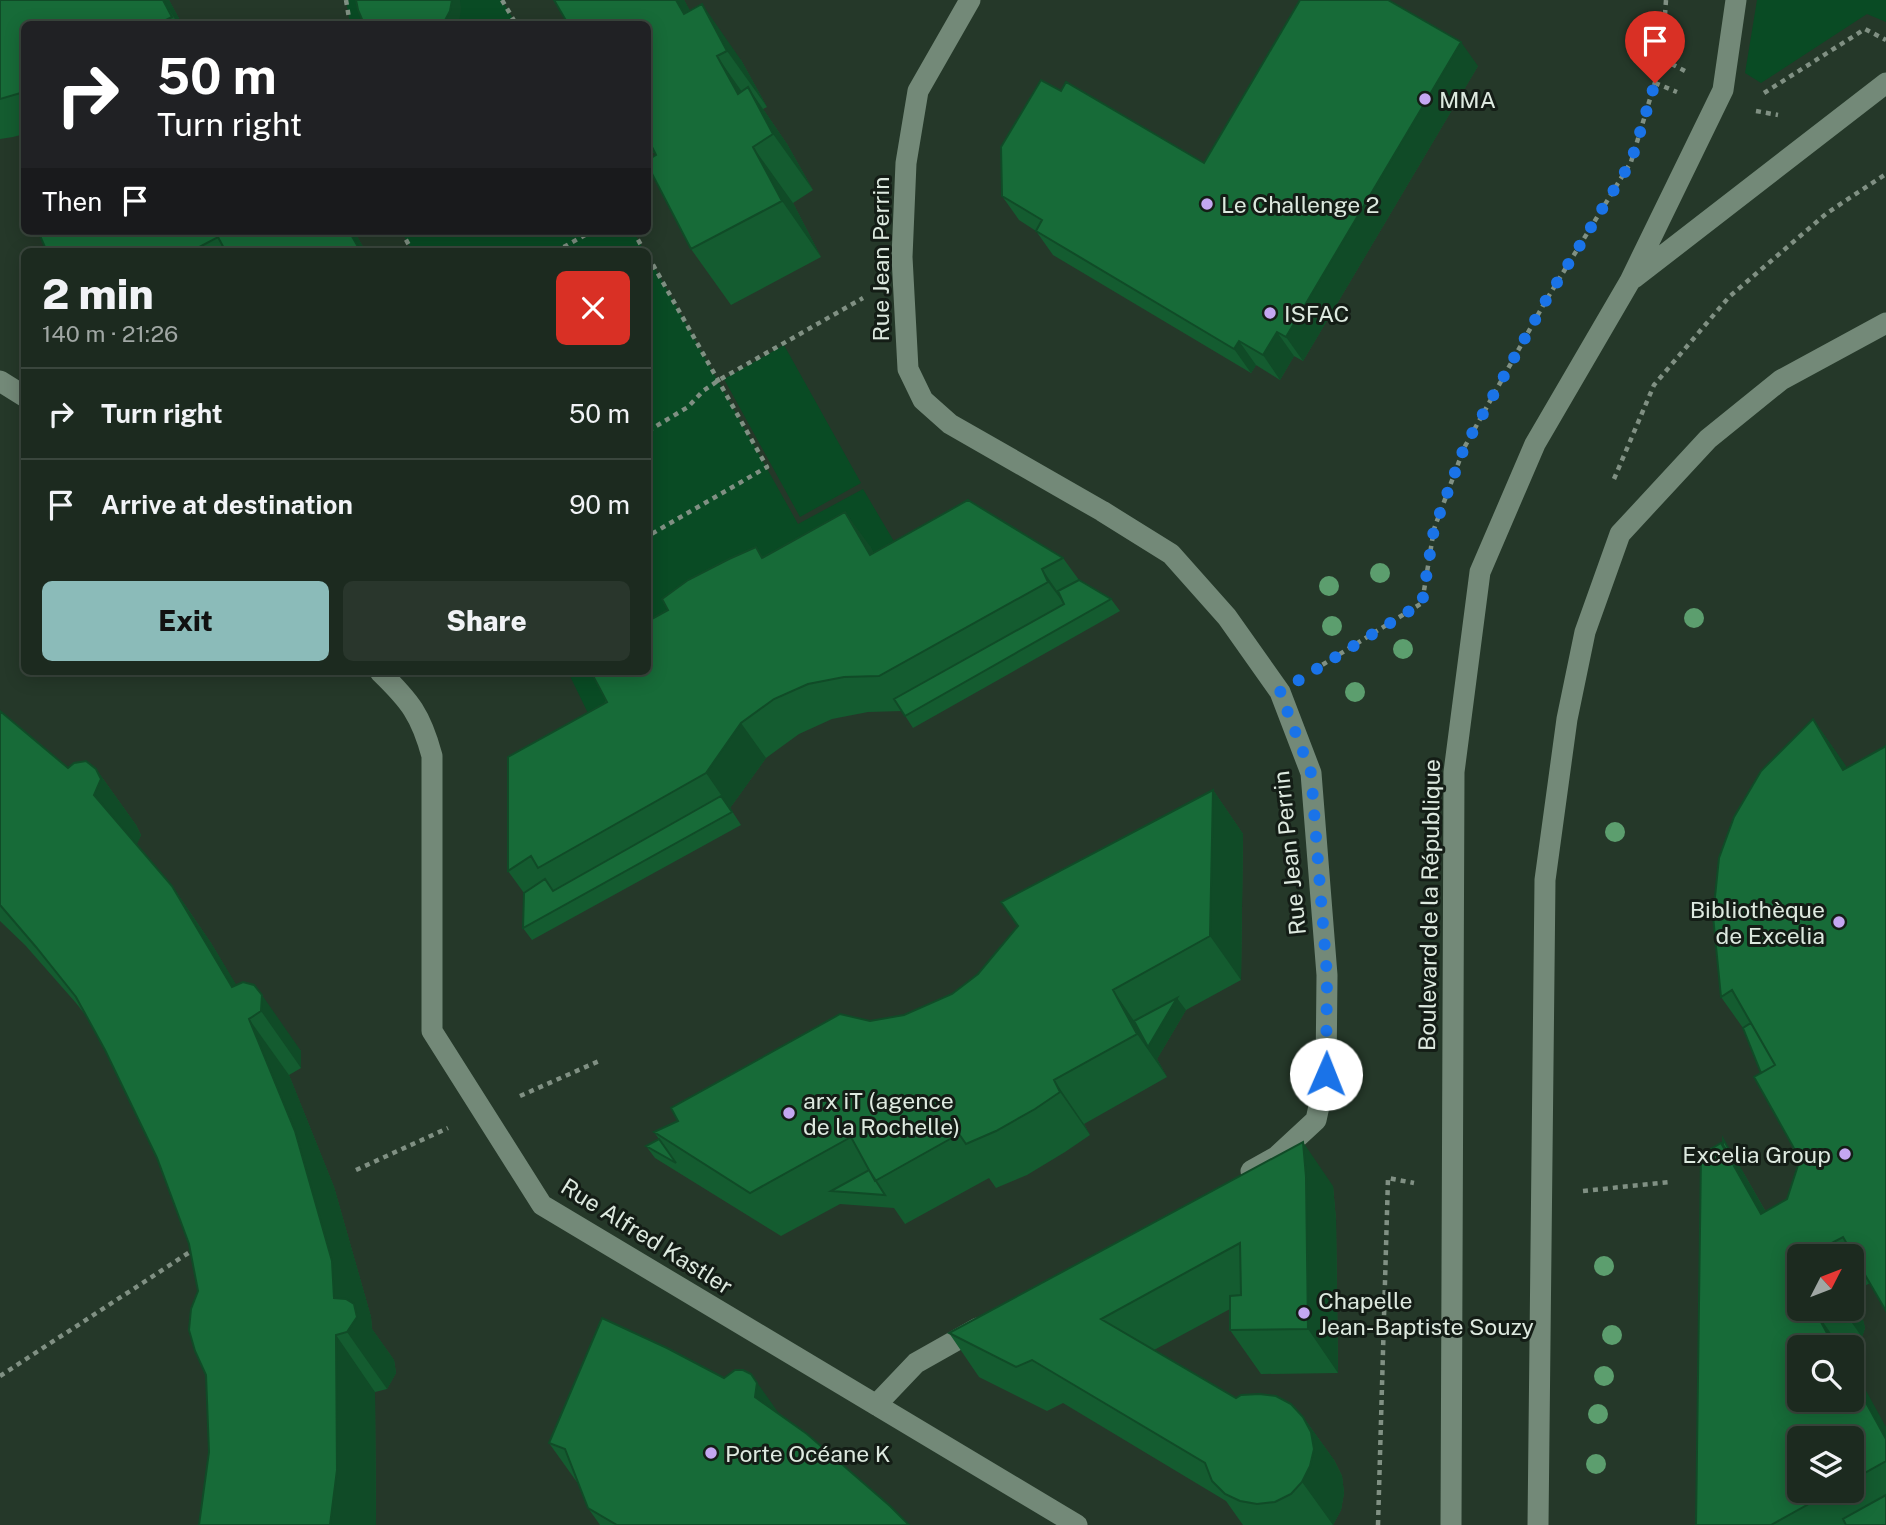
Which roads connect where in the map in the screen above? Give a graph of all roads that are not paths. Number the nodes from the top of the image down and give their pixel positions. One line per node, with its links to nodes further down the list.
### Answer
1 (970, 0): 9 (street, Rue Jean Perrin)
2 (1735, 0): 4 (street, Boulevard de la République)
3 (1886, 83): 4 (street)
4 (1630, 281): 13 (street, Boulevard de la République)
5 (1886, 323): 14 (street)
6 (0, 381): 7 (street)
7 (21, 394)
8 (383, 675): 11 (street, Rue Alfred Kastler)
9 (1228, 1184)
10 (1000, 1315): 11 (street)
11 (876, 1405): 12 (street, Rue Alfred Kastler)
12 (1077, 1525)
13 (1451, 1525)
14 (1538, 1525)

